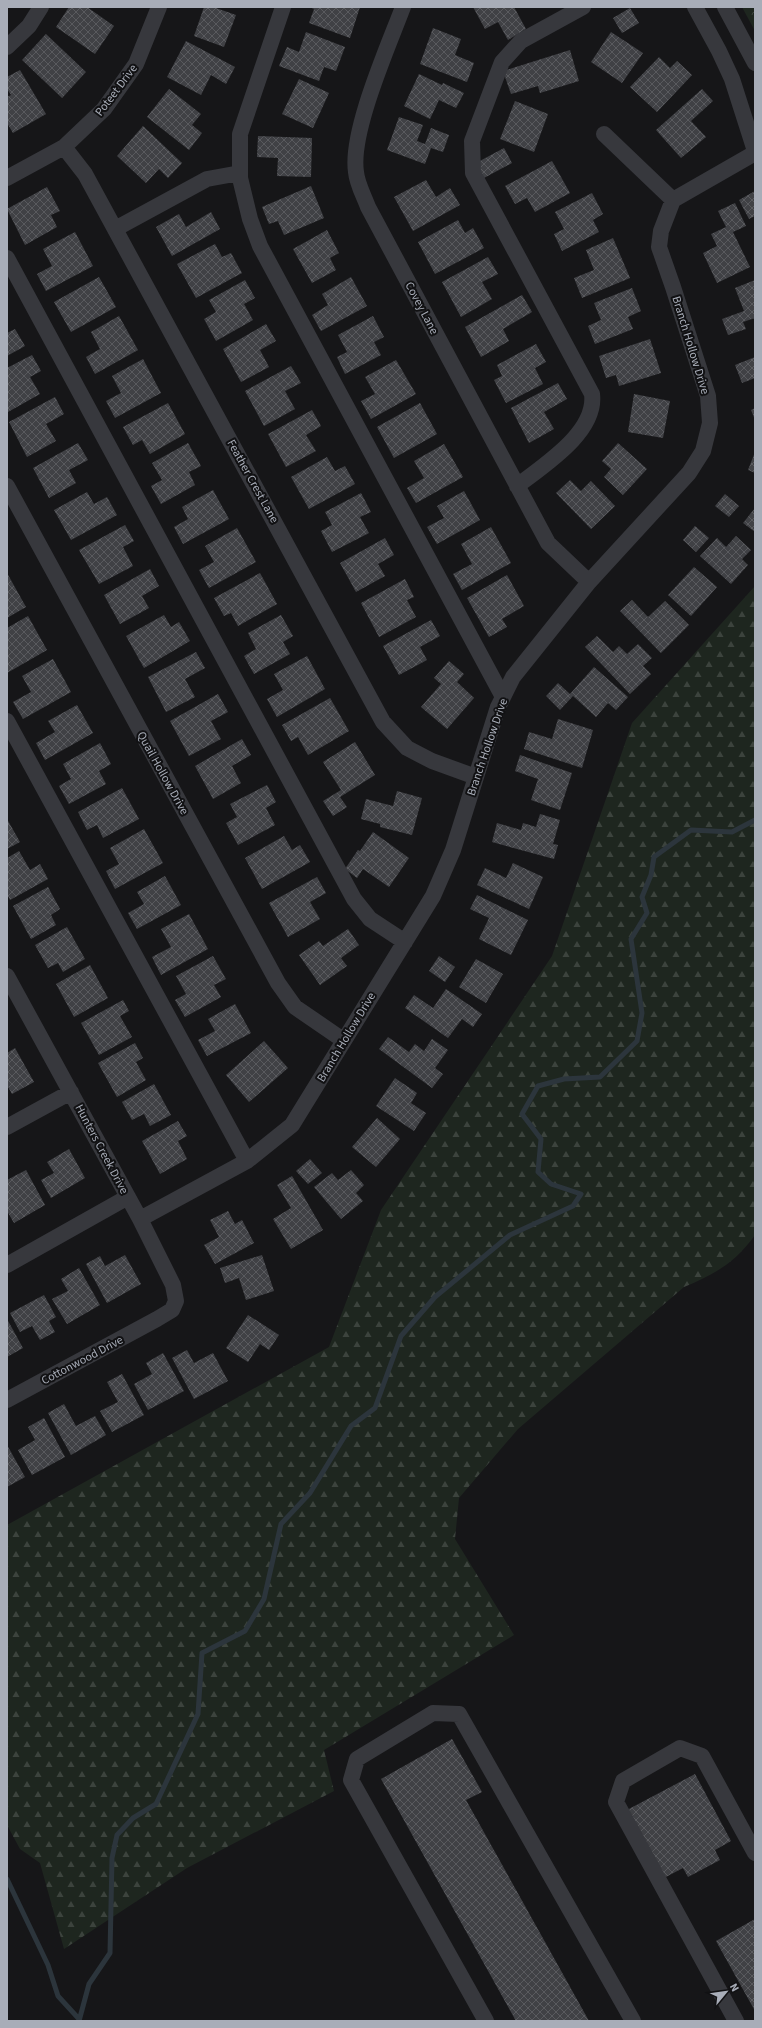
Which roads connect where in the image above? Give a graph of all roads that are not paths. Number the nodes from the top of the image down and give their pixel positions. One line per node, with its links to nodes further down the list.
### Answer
1 (41, 7): 8 (street)
2 (159, 7): 11 (street, Poteet Drive)
3 (283, 7): 13 (street)
4 (403, 7): 19 (street, Covey Lane)
5 (583, 7): 19 (street)
6 (695, 7): 12 (street)
7 (724, 7): 9 (street)
8 (7, 47)
9 (755, 63)
10 (604, 134): 15 (street)
11 (64, 147): 14 (street, Poteet Drive); 16 (street, Feather Crest Lane)
12 (755, 152): 15 (street)
13 (240, 173): 16 (street); 21 (street)
14 (7, 178)
15 (673, 200): 20 (street, Branch Hollow Drive)
16 (115, 229): 23 (street, Feather Crest Lane)
17 (7, 258): 24 (street)
18 (7, 486): 27 (street, Quail Hollow Drive)
19 (517, 486): 20 (street, Covey Lane)
20 (589, 582): 21 (street, Branch Hollow Drive)
21 (503, 698): 23 (street, Branch Hollow Drive)
22 (7, 720): 30 (street)
23 (476, 777): 24 (street, Branch Hollow Drive)
24 (405, 942): 27 (street, Branch Hollow Drive)
25 (7, 976): 26 (street, Hunters Creek Drive)
26 (13, 1001): 28 (street, Hunters Creek Drive)
27 (343, 1040): 30 (street, Branch Hollow Drive)
28 (70, 1092): 29 (street); 31 (street, Hunters Creek Drive)
29 (7, 1127)
30 (247, 1162): 32 (street, Branch Hollow Drive)
31 (128, 1197): 32 (street, Hunters Creek Drive); 33 (street)
32 (140, 1219): 34 (street, Hunters Creek Drive)
33 (7, 1265)
34 (157, 1319): 35 (street, Cottonwood Drive)
35 (7, 1400)
36 (755, 1853): 39 (street)
37 (486, 2021): 38 (street)
38 (633, 2021)
39 (736, 2021)

